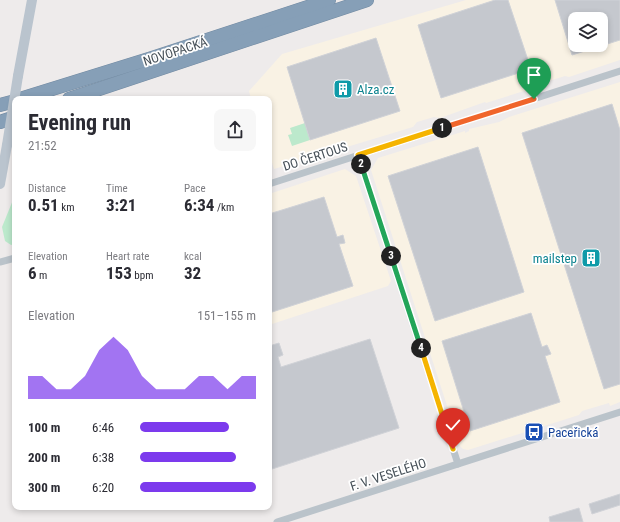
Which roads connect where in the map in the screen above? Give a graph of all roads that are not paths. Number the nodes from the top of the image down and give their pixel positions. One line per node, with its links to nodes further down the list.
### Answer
1 (32, 0): 5 (street, bridge)
2 (329, 0): 6 (highway, NOVOPACKÁ)
3 (367, 0): 7 (highway, NOVOPACKÁ)
4 (620, 71): 13 (street, DO ČERTOUS)
5 (15, 96)
6 (30, 96)
7 (79, 96)
8 (12, 102): 9 (highway)
9 (0, 105)
10 (12, 114): 15 (street, bridge)
11 (12, 118): 12 (highway)
12 (0, 122)
13 (358, 155): 14 (street, DO ČERTOUS); 19 (street)
14 (272, 183)
15 (0, 184)
16 (12, 259): 17 (street)
17 (0, 262)
18 (620, 412): 19 (street, F. V. VESELÉHO)
19 (458, 464): 20 (street, F. V. VESELÉHO)
20 (277, 522)

